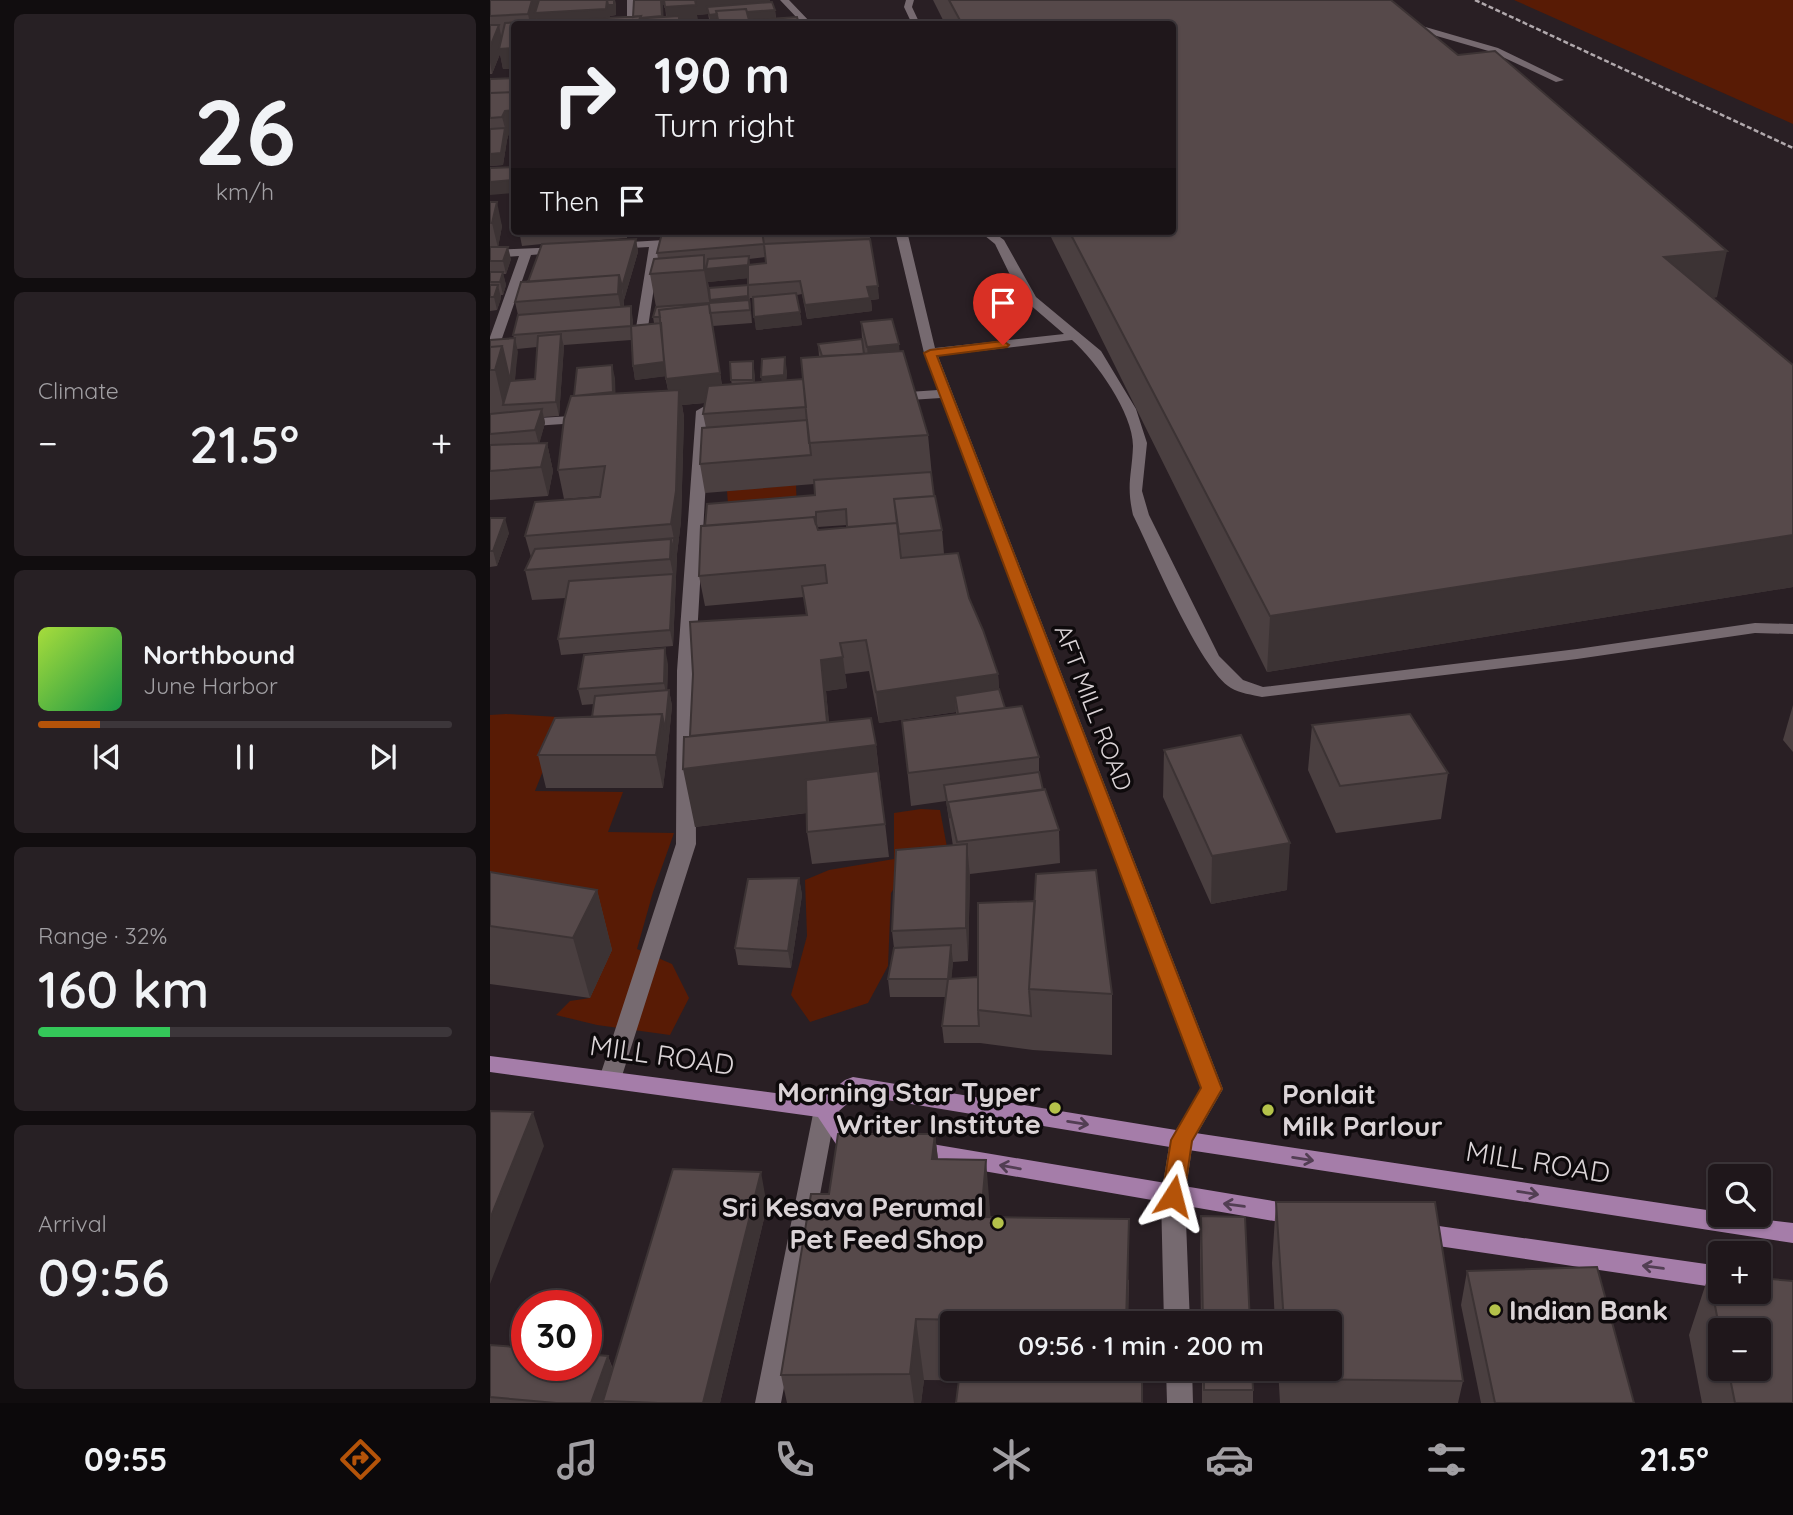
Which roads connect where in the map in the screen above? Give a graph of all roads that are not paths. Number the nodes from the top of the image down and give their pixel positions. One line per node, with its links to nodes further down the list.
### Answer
1 (631, 0): 5 (street)
2 (784, 0): 6 (street)
3 (910, 0): 7 (street)
4 (1374, 0): 8 (street)
5 (631, 21)
6 (805, 21)
7 (915, 21)
8 (1559, 80)
9 (902, 235): 20 (street, AFT MILL ROAD)
10 (990, 235): 18 (street)
11 (696, 241): 12 (street)
12 (655, 244): 13 (street); 17 (street)
13 (603, 247)
14 (578, 249): 15 (street)
15 (526, 252): 16 (street); 19 (street)
16 (490, 254)
17 (641, 334)
18 (1077, 337): 20 (street); 26 (street)
19 (493, 347)
20 (930, 353): 21 (street, AFT MILL ROAD)
21 (947, 394): 22 (street); 30 (street, AFT MILL ROAD)
22 (879, 398)
23 (703, 411): 28 (street)
24 (596, 418): 25 (street)
25 (490, 425)
26 (1793, 629)
27 (490, 1065): 28 (main road, MILL ROAD)
28 (610, 1079): 29 (main road, MILL ROAD)
29 (825, 1109): 30 (main road, MILL ROAD, one-way to 30); 31 (main road, one-way to 29); 38 (street)
30 (1182, 1140): 31 (street, AFT MILL ROAD); 34 (main road, MILL ROAD, one-way to 34)
31 (1173, 1196): 32 (main road, one-way to 31); 36 (street, AFT MILL ROAD)
32 (1324, 1219)
33 (1392, 1229): 35 (main road, one-way to 33)
34 (1793, 1233)
35 (1708, 1275)
36 (1177, 1311)
37 (1179, 1381): 39 (street)
38 (768, 1403)
39 (1180, 1403)

